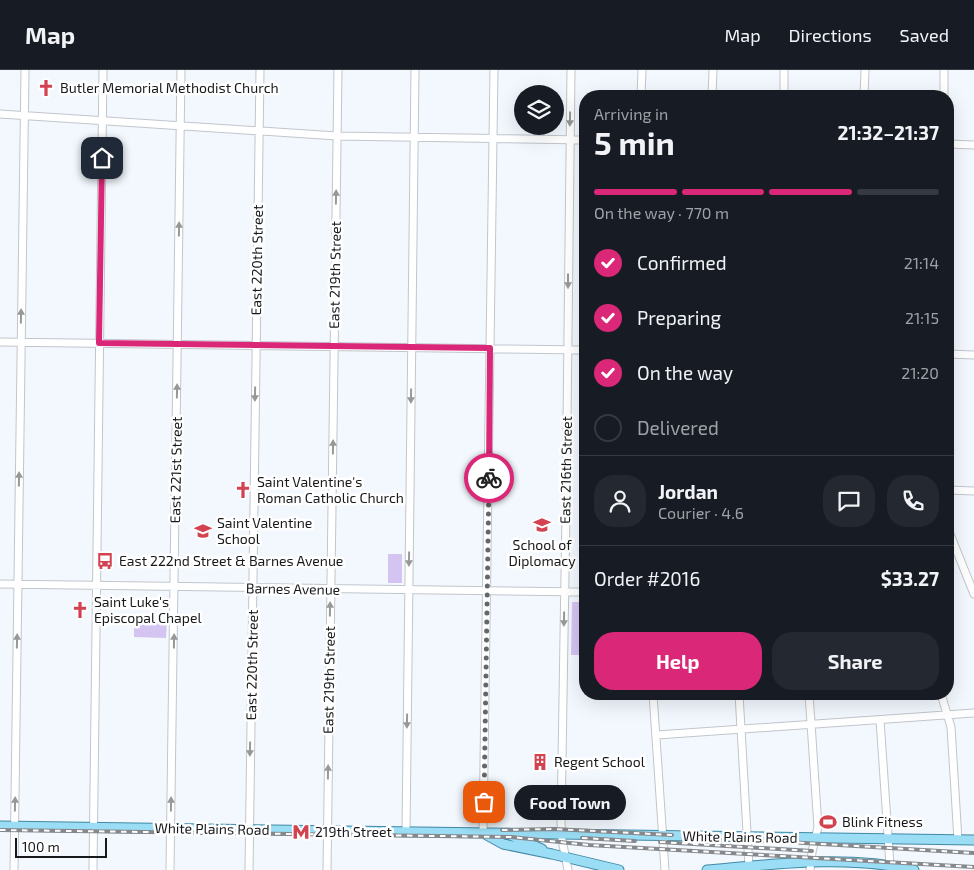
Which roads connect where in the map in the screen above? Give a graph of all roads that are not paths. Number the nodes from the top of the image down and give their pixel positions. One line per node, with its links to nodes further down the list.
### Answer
1 (25, 70): 20 (street)
2 (103, 70): 21 (street)
3 (181, 70): 22 (street, East 221st Street)
4 (260, 70): 23 (street, East 220th Street)
5 (338, 70): 24 (street, East 219th Street)
6 (416, 70): 25 (street)
7 (494, 70): 26 (street)
8 (571, 70): 27 (street, East 216th Street, one-way to 27)
9 (642, 70): 14 (street)
10 (712, 70): 15 (street)
11 (784, 70): 16 (street)
12 (865, 70): 17 (street)
13 (944, 70): 18 (street)
14 (641, 90)
15 (712, 90)
16 (784, 90)
17 (864, 90)
18 (944, 90)
19 (0, 114): 20 (street)
20 (24, 116): 21 (street); 32 (street, one-way to 20)
21 (102, 121): 22 (street); 33 (street)
22 (180, 126): 23 (street); 34 (street, East 221st Street, one-way to 22)
23 (259, 131): 24 (street); 35 (street, East 220th Street)
24 (337, 136): 25 (street); 36 (street, East 219th Street, one-way to 24)
25 (415, 136): 26 (street); 37 (street)
26 (493, 138): 27 (street); 38 (street)
27 (570, 139): 28 (street); 39 (street, East 216th Street, one-way to 39)
28 (579, 140)
29 (954, 144): 30 (street)
30 (974, 145)
31 (0, 342): 32 (street)
32 (21, 342): 33 (street); 47 (street, one-way to 32)
33 (99, 343): 34 (street); 48 (street)
34 (178, 344): 35 (street); 49 (street, East 221st Street, one-way to 34)
35 (256, 345): 36 (street); 50 (street, East 220th Street, one-way to 50)
36 (334, 346): 37 (street); 51 (street, East 219th Street, one-way to 36)
37 (412, 347): 38 (street); 52 (street, one-way to 52)
38 (490, 348): 39 (street); 53 (street)
39 (568, 350): 40 (street); 54 (street, East 216th Street)
40 (579, 350)
41 (954, 354): 42 (street)
42 (974, 355)
43 (954, 490): 44 (street)
44 (974, 491)
45 (954, 544): 56 (street)
46 (0, 584): 47 (street, Barnes Avenue)
47 (18, 584): 48 (street, Barnes Avenue); 68 (street, one-way to 47)
48 (96, 585): 49 (street, Barnes Avenue); 69 (street)
49 (174, 587): 50 (street, Barnes Avenue); 70 (street, East 221st Street, one-way to 49)
50 (252, 589): 51 (street, Barnes Avenue); 71 (street, East 220th Street, one-way to 71)
51 (331, 589): 52 (street, Barnes Avenue); 72 (street, East 219th Street, one-way to 51)
52 (409, 590): 53 (street, Barnes Avenue); 73 (street, one-way to 73)
53 (487, 590): 54 (street, Barnes Avenue); 74 (street)
54 (564, 592): 55 (street, Barnes Avenue); 76 (street, East 216th Street, one-way to 76)
55 (579, 592)
56 (974, 594)
57 (654, 700): 66 (street)
58 (739, 700): 65 (street)
59 (809, 700): 64 (street)
60 (943, 700): 62 (street)
61 (974, 713): 62 (street)
62 (949, 715): 63 (street); 81 (street)
63 (880, 720): 64 (street); 80 (street)
64 (811, 724): 65 (street); 79 (street)
65 (741, 729): 66 (street); 78 (street)
66 (657, 735): 77 (street)
67 (0, 826): 68 (main road, White Plains Road)
68 (15, 826): 69 (main road, White Plains Road); 88 (street)
69 (93, 828): 70 (main road, White Plains Road); 89 (street)
70 (171, 829): 71 (main road, White Plains Road); 90 (street, East 221st Street)
71 (249, 830): 72 (main road, White Plains Road); 91 (street, East 220th Street)
72 (327, 831): 73 (main road, White Plains Road); 92 (street, East 219th Street)
73 (406, 832): 74 (main road, White Plains Road)
74 (483, 833): 75 (main road, White Plains Road); 83 (main road, White Plains Road)
75 (505, 833): 76 (main road, White Plains Road); 83 (main road, White Plains Road)
76 (561, 834): 77 (main road, White Plains Road); 84 (street, East 216th Street)
77 (662, 836): 78 (main road, White Plains Road); 95 (street)
78 (747, 838): 79 (main road, White Plains Road); 87 (street)
79 (815, 838): 80 (main road, White Plains Road); 86 (street)
80 (888, 839): 81 (main road, White Plains Road); 85 (street)
81 (958, 840): 82 (main road, White Plains Road)
82 (974, 840)
83 (552, 854): 84 (main road, White Plains Road)
84 (566, 857): 93 (street, East 216th Street); 94 (main road, White Plains Road)
85 (890, 865): 86 (main road, White Plains Road); 97 (main road, White Plains Road)
86 (810, 866): 87 (main road, White Plains Road)
87 (749, 867): 96 (main road, White Plains Road)
88 (14, 870)
89 (93, 870)
90 (170, 870)
91 (249, 870)
92 (327, 870)
93 (568, 870)
94 (619, 870)
95 (665, 870)
96 (707, 870)
97 (914, 870)

